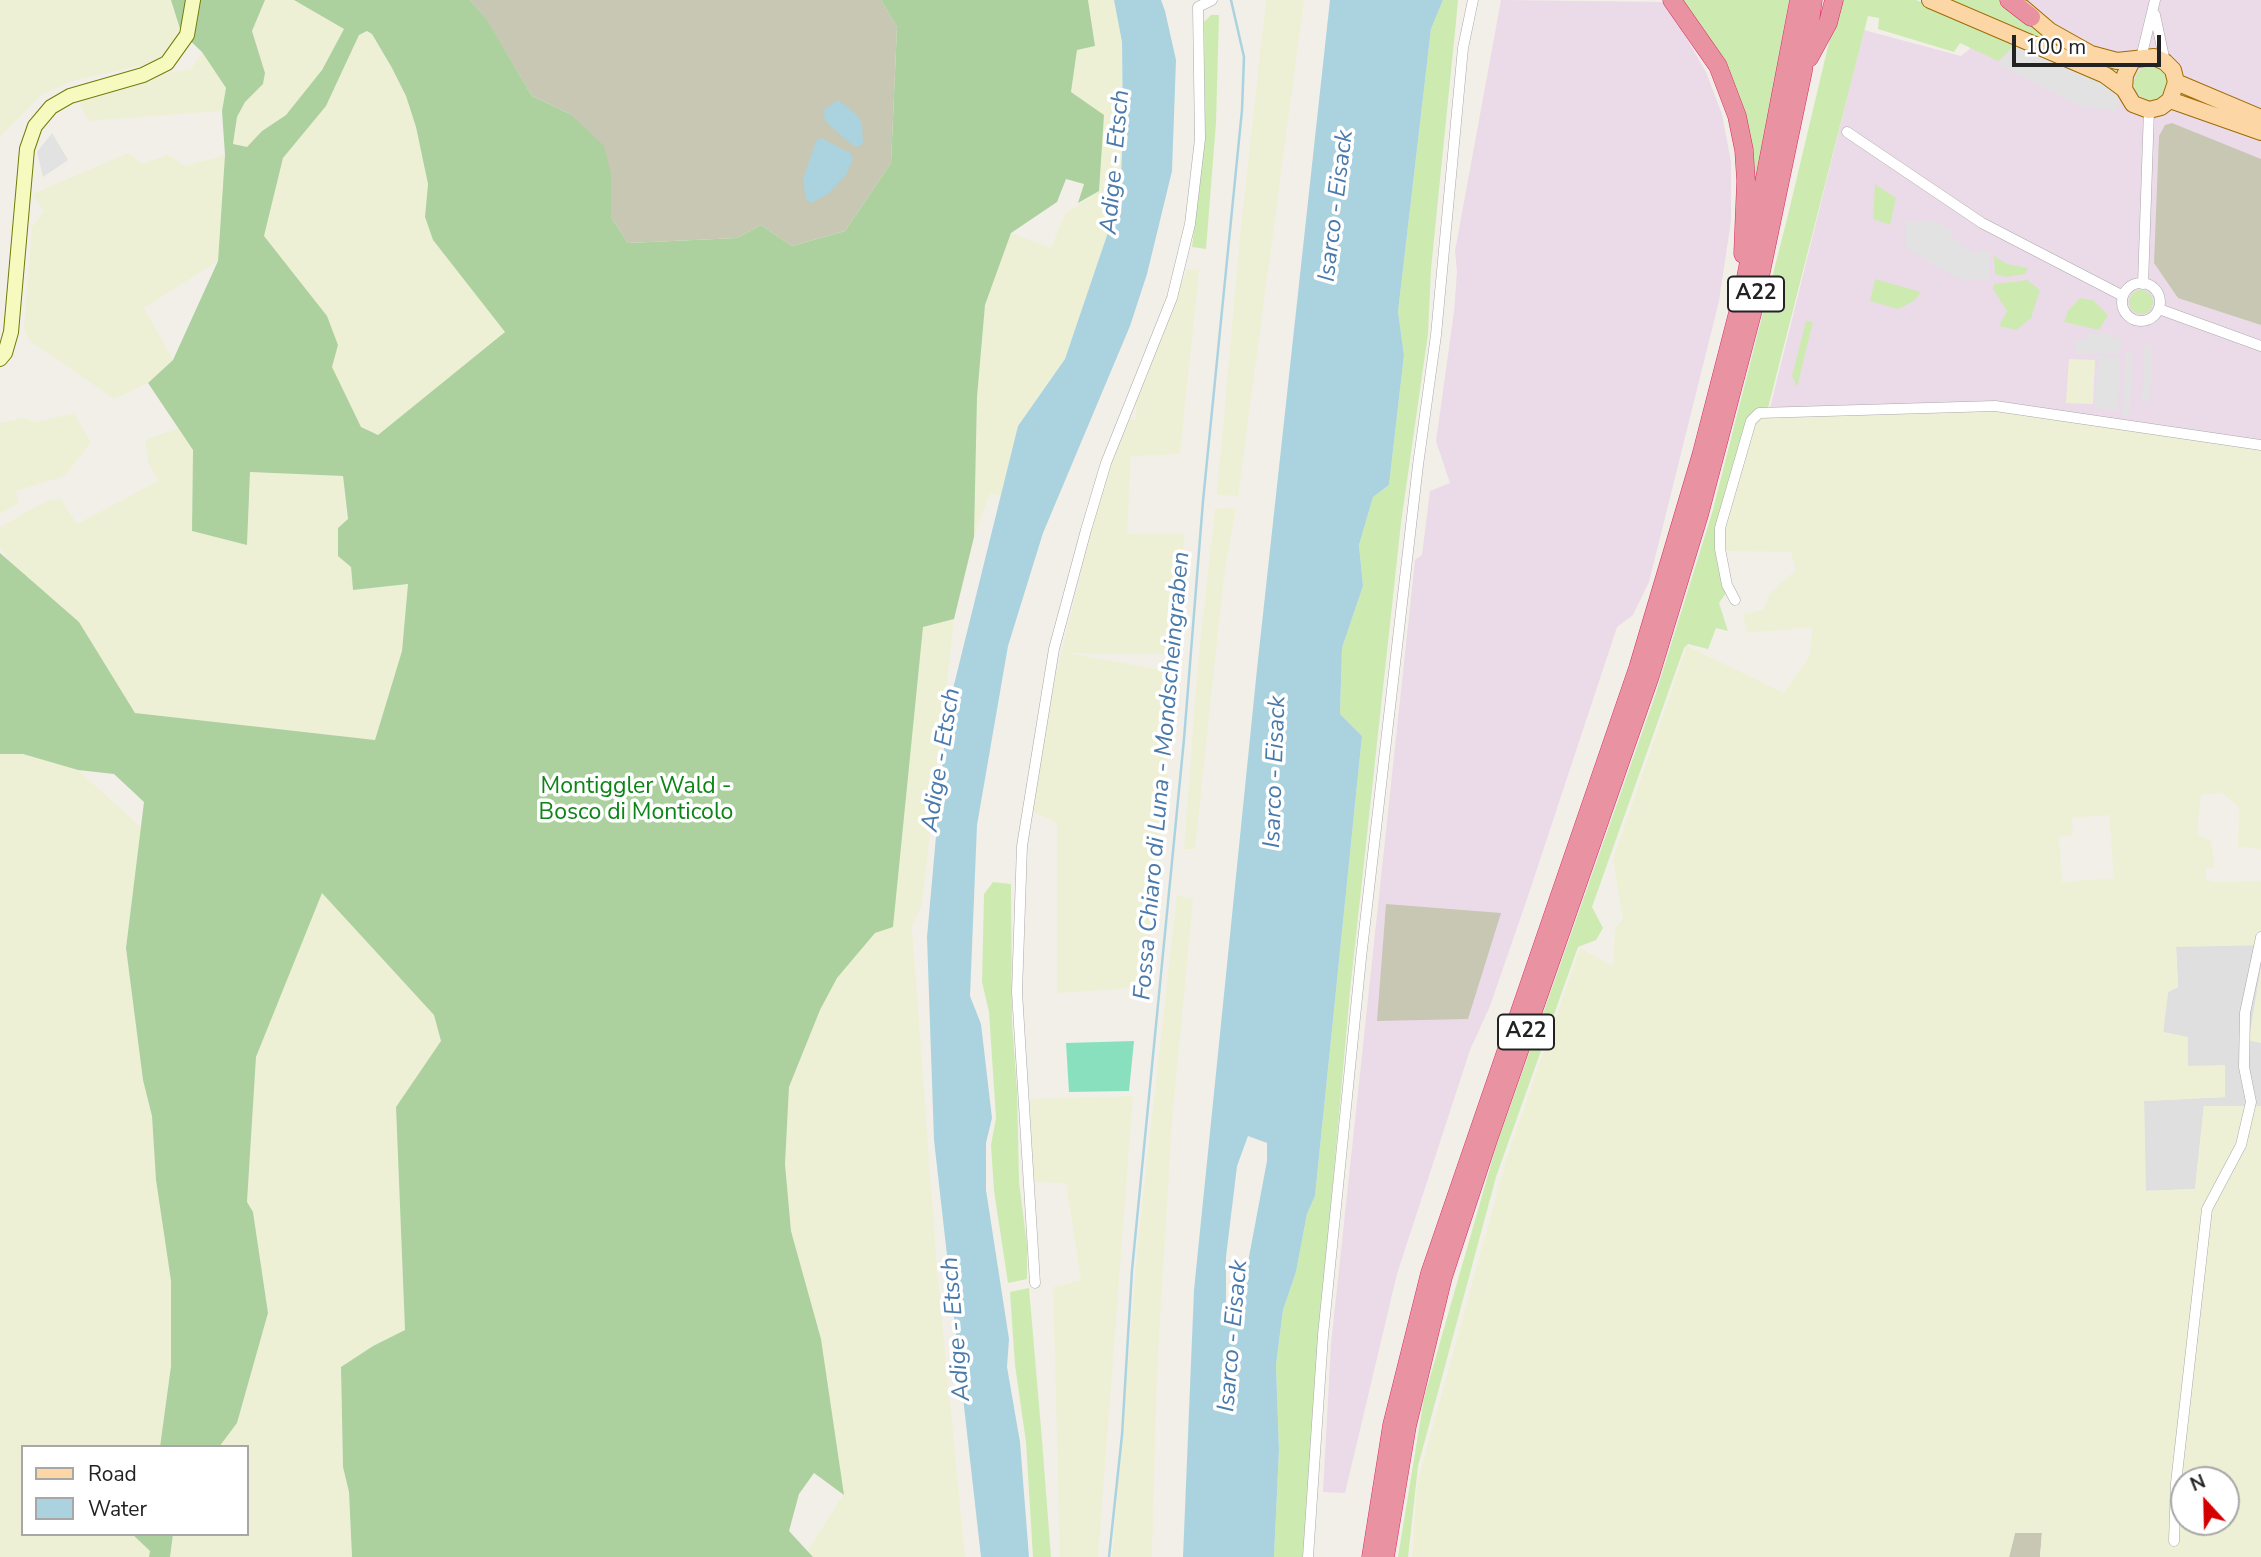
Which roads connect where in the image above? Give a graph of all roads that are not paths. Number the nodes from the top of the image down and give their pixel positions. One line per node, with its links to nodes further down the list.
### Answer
1 (193, 0): 28 (main road)
2 (1212, 0): 33 (street)
3 (1472, 0): 35 (street)
4 (1672, 0): 24 (highway)
5 (1799, 0): 24 (highway, A22)
6 (1813, 0): 15 (highway, A22)
7 (1834, 0): 15 (highway)
8 (1930, 0): 17 (main road)
9 (2009, 0): 12 (highway)
10 (2017, 0): 12 (main road)
11 (2155, 5): 13 (street); 14 (street)
12 (2031, 17): 13 (main road)
13 (2137, 60): 14 (main road); 17 (main road)
14 (2165, 62): 16 (main road)
15 (1803, 71): 37 (highway, A22)
16 (2176, 82): 18 (main road); 20 (main road)
17 (2124, 89): 19 (main road)
18 (2170, 100): 19 (main road); 22 (main road)
19 (2149, 110): 23 (street)
20 (2261, 118)
21 (1846, 132): 25 (street)
22 (2261, 132)
23 (2143, 284): 25 (street); 26 (street)
24 (1743, 293): 36 (highway, A22)
25 (2123, 296): 26 (street)
26 (2159, 309): 27 (street)
27 (2261, 346)
28 (0, 359)
29 (2261, 444): 30 (street)
30 (1735, 600)
31 (2261, 937): 32 (street)
32 (2256, 1101): 34 (street)
33 (1035, 1283)
34 (2174, 1541)
35 (1308, 1557)
36 (1371, 1557)
37 (1385, 1557)

